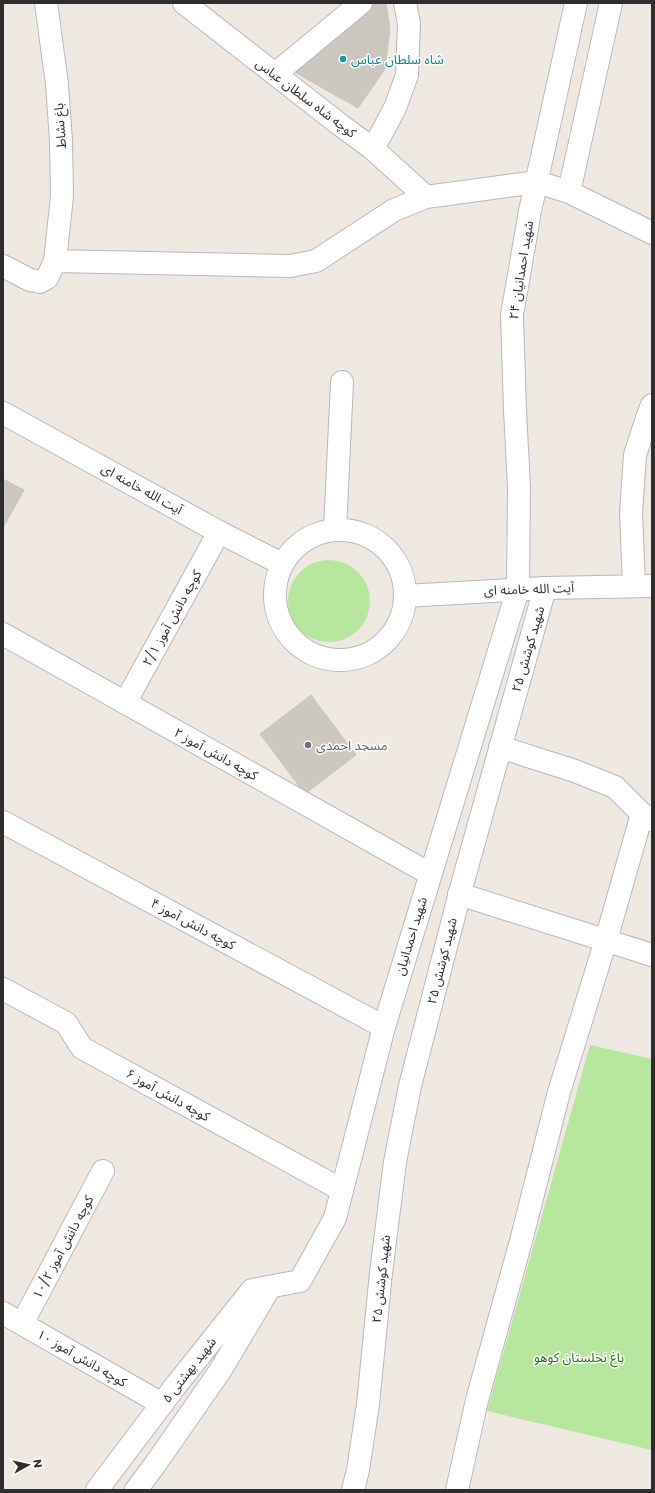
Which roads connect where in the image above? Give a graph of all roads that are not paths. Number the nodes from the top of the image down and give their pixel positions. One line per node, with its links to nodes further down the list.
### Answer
1 (46, 3): 13 (street, باغ نشاط)
2 (184, 3): 7 (street, کوچه شاه سلطان عباس)
3 (361, 3): 7 (street)
4 (405, 3): 8 (street)
5 (576, 3): 9 (street, شهید احمدانیان ۲۴)
6 (611, 3): 10 (street)
7 (275, 74): 8 (street, کوچه شاه سلطان عباس)
8 (373, 149): 11 (street, کوچه شاه سلطان عباس)
9 (537, 182): 10 (street); 11 (street); 23 (street, شهید احمدانیان ۲۴)
10 (569, 192): 12 (street)
11 (426, 197): 13 (street)
12 (652, 233)
13 (56, 255): 14 (street)
14 (3, 266)
15 (342, 382): 18 (street)
16 (652, 405): 21 (street)
17 (3, 412): 19 (street, آیت الله خامنه ای)
18 (335, 530): 20 (street); 24 (street)
19 (219, 532): 20 (street, آیت الله خامنه ای); 26 (street, کوچه دانش آموز ۲/۱)
20 (282, 564): 24 (street)
21 (643, 586): 22 (street, آیت الله خامنه ای)
22 (545, 588): 23 (street, آیت الله خامنه ای); 27 (street, شهید کوشش ۲۵)
23 (518, 589): 24 (street, آیت الله خامنه ای); 30 (street, شهید احمدانیان)
24 (405, 596)
25 (3, 634): 26 (street, کوچه دانش آموز ۲)
26 (124, 703): 30 (street, کوچه دانش آموز ۲)
27 (500, 747): 28 (street); 31 (street, شهید کوشش ۲۵)
28 (647, 817): 32 (street)
29 (3, 822): 35 (street, کوچه دانش آموز ۴)
30 (430, 874): 35 (street, شهید احمدانیان)
31 (459, 894): 32 (street); 45 (street, شهید کوشش ۲۵)
32 (606, 940): 33 (street); 46 (street)
33 (652, 955)
34 (3, 989): 37 (street, کوچه دانش آموز ۶)
35 (384, 1026): 37 (street, شهید احمدانیان)
36 (103, 1171): 41 (street, کوچه دانش آموز ۱۰/۲)
37 (342, 1190): 38 (street, شهید احمدانیان)
38 (300, 1281): 39 (street, شهید بهشتی ۵)
39 (270, 1287): 42 (street, شهید بهشتی ۵); 44 (street)
40 (3, 1313): 41 (street, کوچه دانش آموز ۱۰)
41 (22, 1324): 42 (street, کوچه دانش آموز ۱۰)
42 (162, 1404): 43 (street, شهید بهشتی ۵)
43 (96, 1490)
44 (136, 1490)
45 (353, 1490)
46 (457, 1490)

